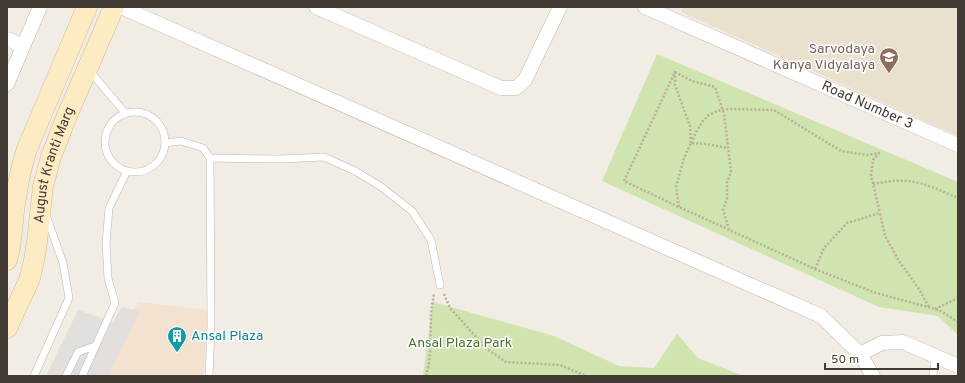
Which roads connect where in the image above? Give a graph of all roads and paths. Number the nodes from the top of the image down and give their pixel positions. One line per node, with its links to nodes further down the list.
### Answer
1 (40, 7): 10 (street)
2 (87, 7): 23 (main road, August Kranti Marg)
3 (114, 7): 11 (main road, August Kranti Marg)
4 (121, 7): 38 (street)
5 (316, 7): 6 (street)
6 (560, 7)
7 (645, 7): 8 (street, Road Number 3)
8 (671, 12): 18 (street, Road Number 3)
9 (7, 39): 10 (street)
10 (24, 46): 13 (street)
11 (88, 69): 15 (lane); 25 (main road, August Kranti Marg)
12 (675, 72): 14 (path); 17 (path); 26 (path)
13 (7, 84)
14 (722, 110): 17 (path); 19 (path); 22 (path)
15 (126, 114): 16 (lane); 21 (lane)
16 (165, 143): 20 (lane); 21 (lane)
17 (691, 143): 19 (path); 26 (path)
18 (958, 145)
19 (728, 148): 28 (path)
20 (210, 158): 31 (lane); 44 (lane)
21 (127, 171): 37 (lane)
22 (873, 184): 24 (path); 27 (path)
23 (12, 194): 29 (main road, August Kranti Marg)
24 (958, 198)
25 (42, 202): 36 (main road, August Kranti Marg); 41 (lane)
26 (679, 207): 28 (path)
27 (880, 213): 30 (path); 33 (path)
28 (729, 230): 30 (path)
29 (7, 260)
30 (815, 268): 33 (path)
31 (440, 285): 45 (path); 46 (path)
32 (958, 298): 34 (path)
33 (929, 308): 34 (path)
34 (934, 309): 35 (path)
35 (958, 322)
36 (7, 328)
37 (95, 346): 42 (lane); 43 (lane)
38 (860, 354): 39 (street); 47 (street)
39 (935, 356): 40 (street); 48 (lane)
40 (958, 366)
41 (34, 376)
42 (66, 376)
43 (82, 376)
44 (209, 376)
45 (426, 376)
46 (586, 376)
47 (873, 376)
48 (933, 376)

